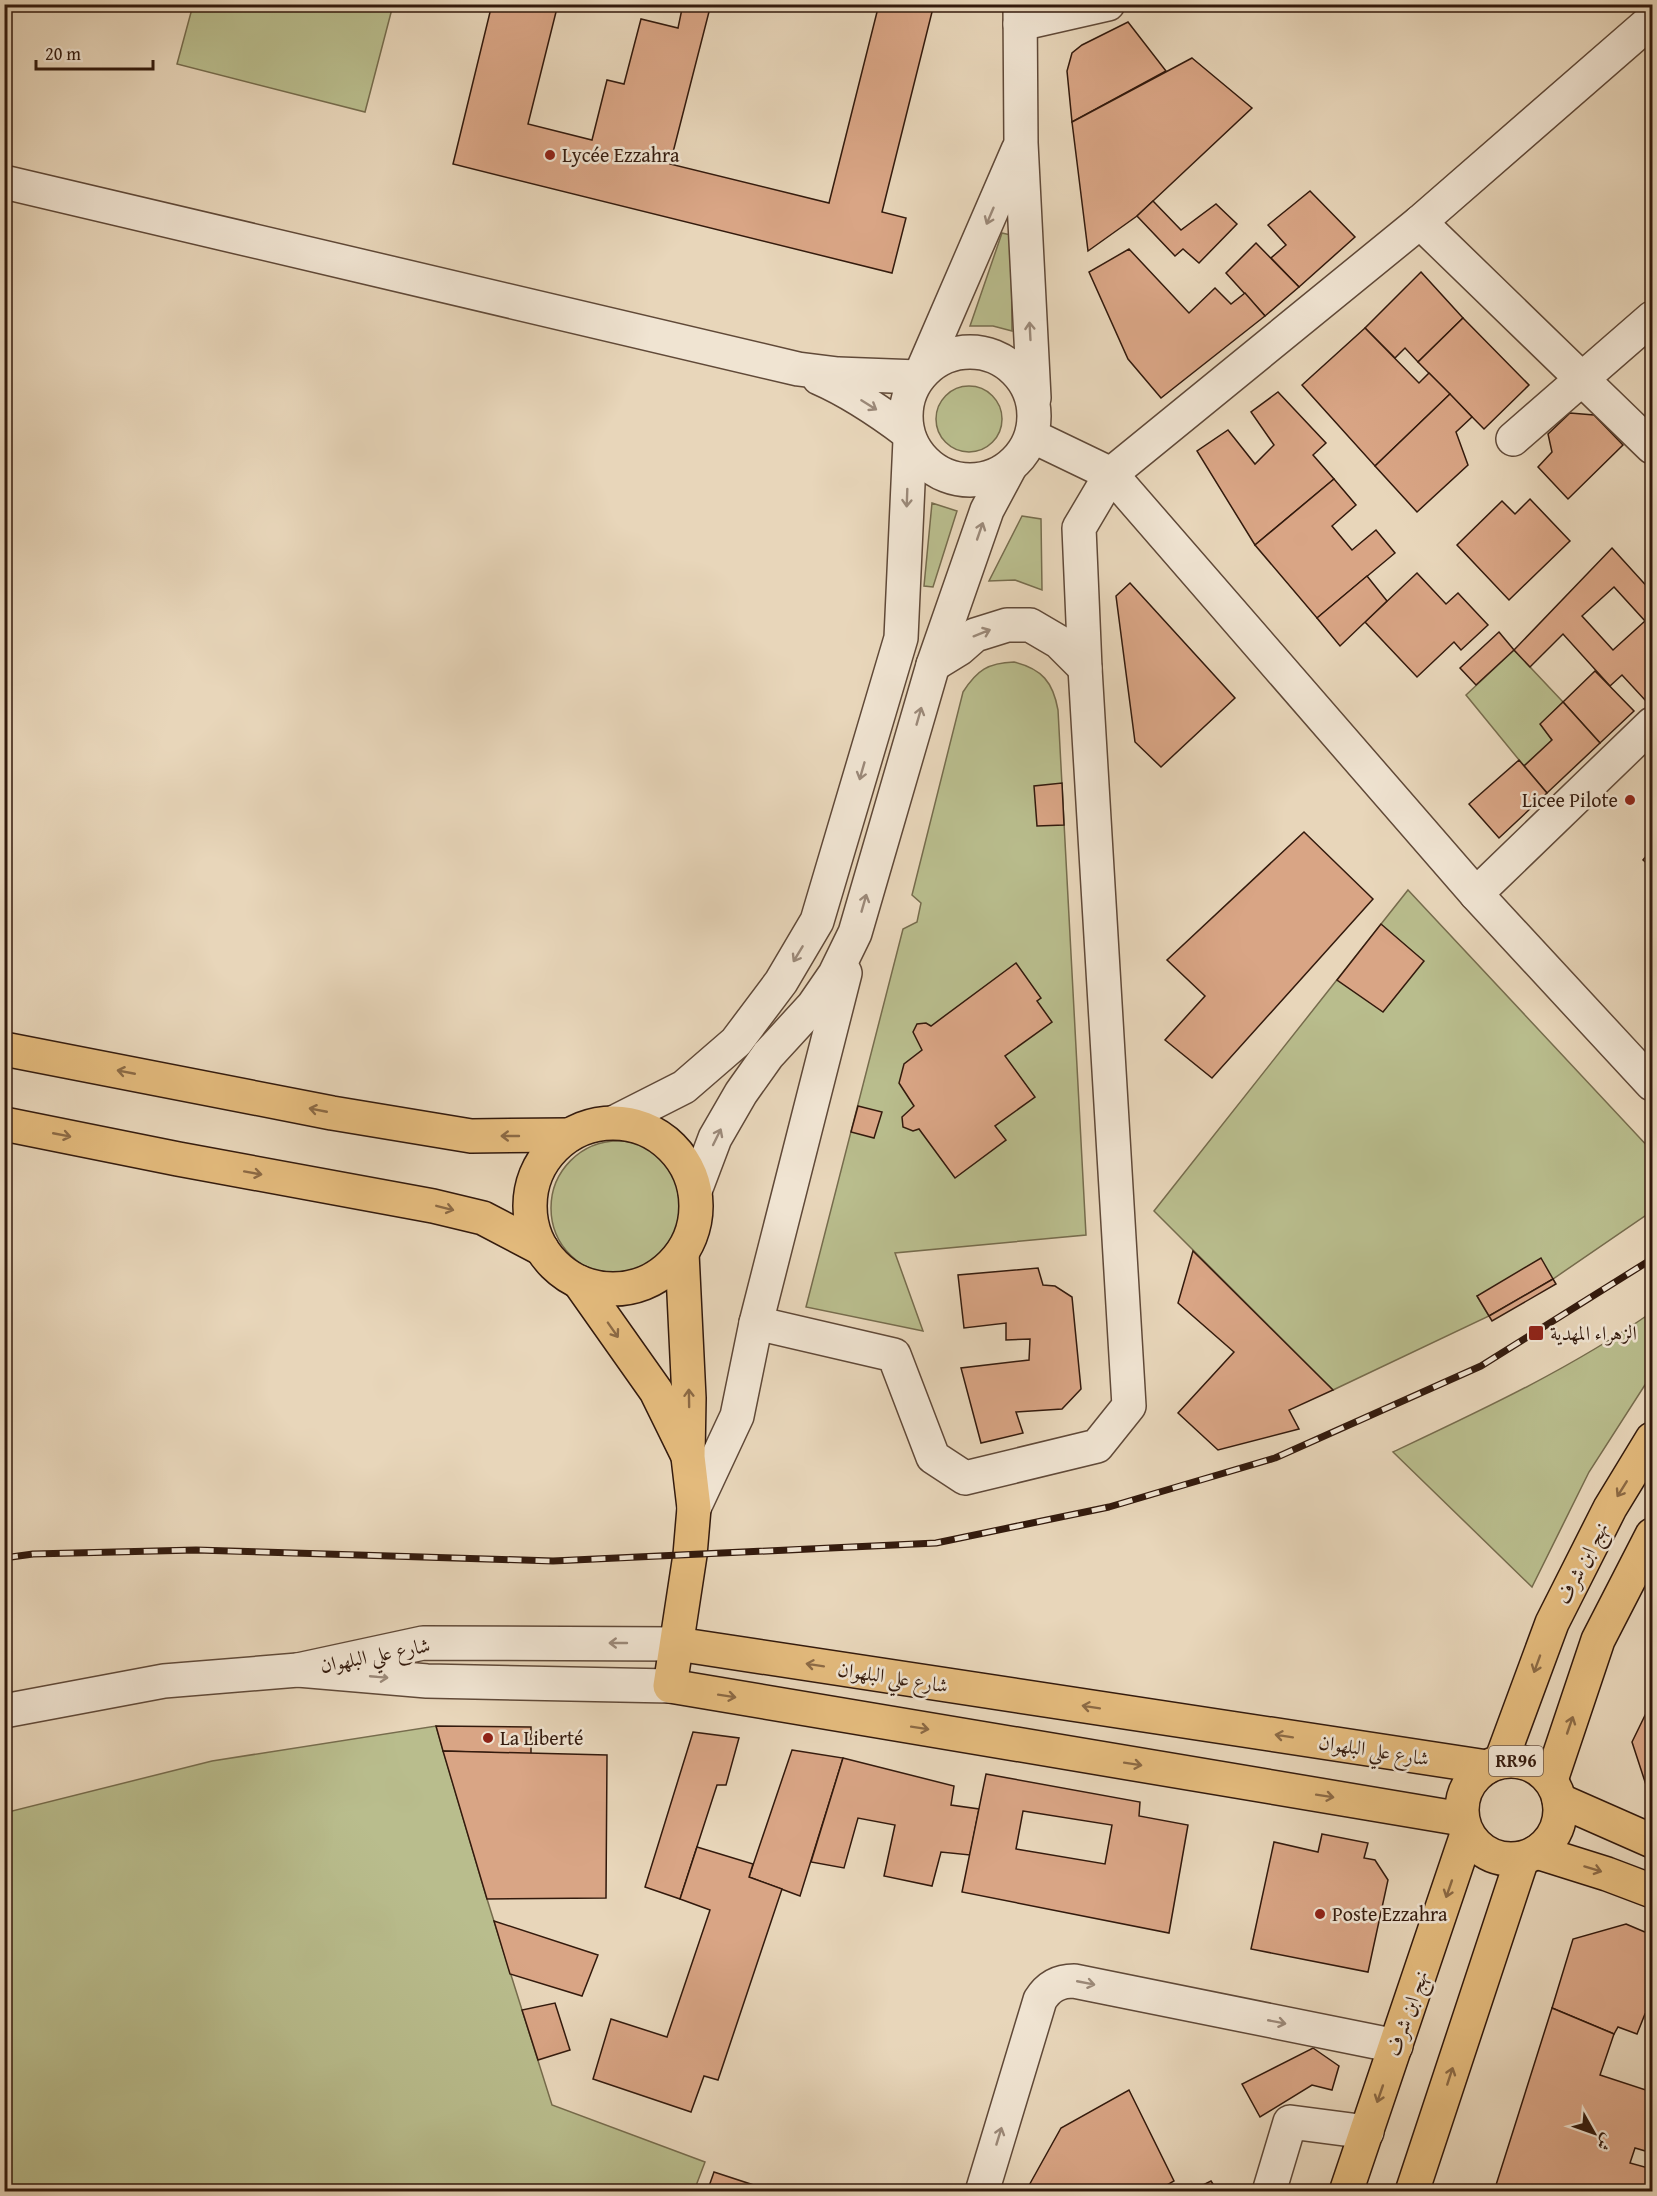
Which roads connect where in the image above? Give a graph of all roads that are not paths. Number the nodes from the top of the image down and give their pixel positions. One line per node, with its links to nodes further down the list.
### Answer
1 (1108, 4): 2 (street)
2 (1020, 14): 4 (street)
3 (1653, 20): 6 (street)
4 (1021, 143): 9 (street, one-way to 9); 11 (street, one-way to 4)
5 (4, 182): 8 (street)
6 (1420, 222): 10 (street); 16 (street)
7 (1653, 318): 10 (street)
8 (798, 369): 9 (street); 12 (street, one-way to 12)
9 (919, 376): 11 (street); 12 (street)
10 (1582, 379): 13 (street); 14 (street)
11 (1033, 423): 15 (street); 16 (street)
12 (908, 436): 15 (street); 24 (street, one-way to 24)
13 (1513, 439)
14 (1653, 447)
15 (1010, 467): 17 (street, one-way to 15)
16 (1111, 474): 18 (street); 20 (street)
17 (933, 665): 18 (street, one-way to 18); 21 (street, one-way to 17)
18 (1085, 668): 31 (street)
19 (1653, 724): 20 (street)
20 (1476, 894): 23 (street)
21 (855, 933): 27 (street, one-way to 21); 31 (street)
22 (4, 1049): 26 (main road, one-way to 22)
23 (1653, 1084)
24 (615, 1122): 26 (main road); 27 (main road)
25 (4, 1124): 28 (main road, one-way to 28)
26 (569, 1135): 28 (main road)
27 (695, 1191): 29 (main road)
28 (542, 1250): 30 (main road)
29 (682, 1253): 30 (main road); 33 (main road, one-way to 29)
30 (579, 1282): 33 (main road, one-way to 33)
31 (756, 1323): 34 (street)
32 (1653, 1439): 40 (main road, نهج ابن شرف / RR96, one-way to 40)
33 (688, 1457): 34 (main road)
34 (694, 1508): 36 (main road)
35 (1653, 1535): 41 (main road, RR96, one-way to 35)
36 (676, 1644): 37 (street, شارع علي البلهوان, one-way to 37); 38 (main road); 40 (main road, شارع علي البلهوان, one-way to 36)
37 (298, 1670): 38 (street, شارع علي البلهوان, one-way to 38); 39 (street, شارع علي البلهوان)
38 (670, 1686): 42 (main road, شارع علي البلهوان, one-way to 42)
39 (4, 1711)
40 (1494, 1764): 41 (main road, RR96); 42 (main road, RR96)
41 (1555, 1790): 43 (main road); 44 (main road, RR96)
42 (1465, 1826): 44 (main road); 46 (main road, نهج ابن شرف / RR96, one-way to 46)
43 (1653, 1841)
44 (1529, 1856): 45 (main road, one-way to 45); 51 (main road, RR96, one-way to 44)
45 (1653, 1891)
46 (1396, 2046): 47 (main road, نهج ابن شرف / RR96, one-way to 47); 48 (street, one-way to 46)
47 (1367, 2132): 49 (street); 50 (main road, نهج ابن شرف / RR96)
48 (982, 2192)
49 (1269, 2192)
50 (1346, 2192)
51 (1412, 2192)

